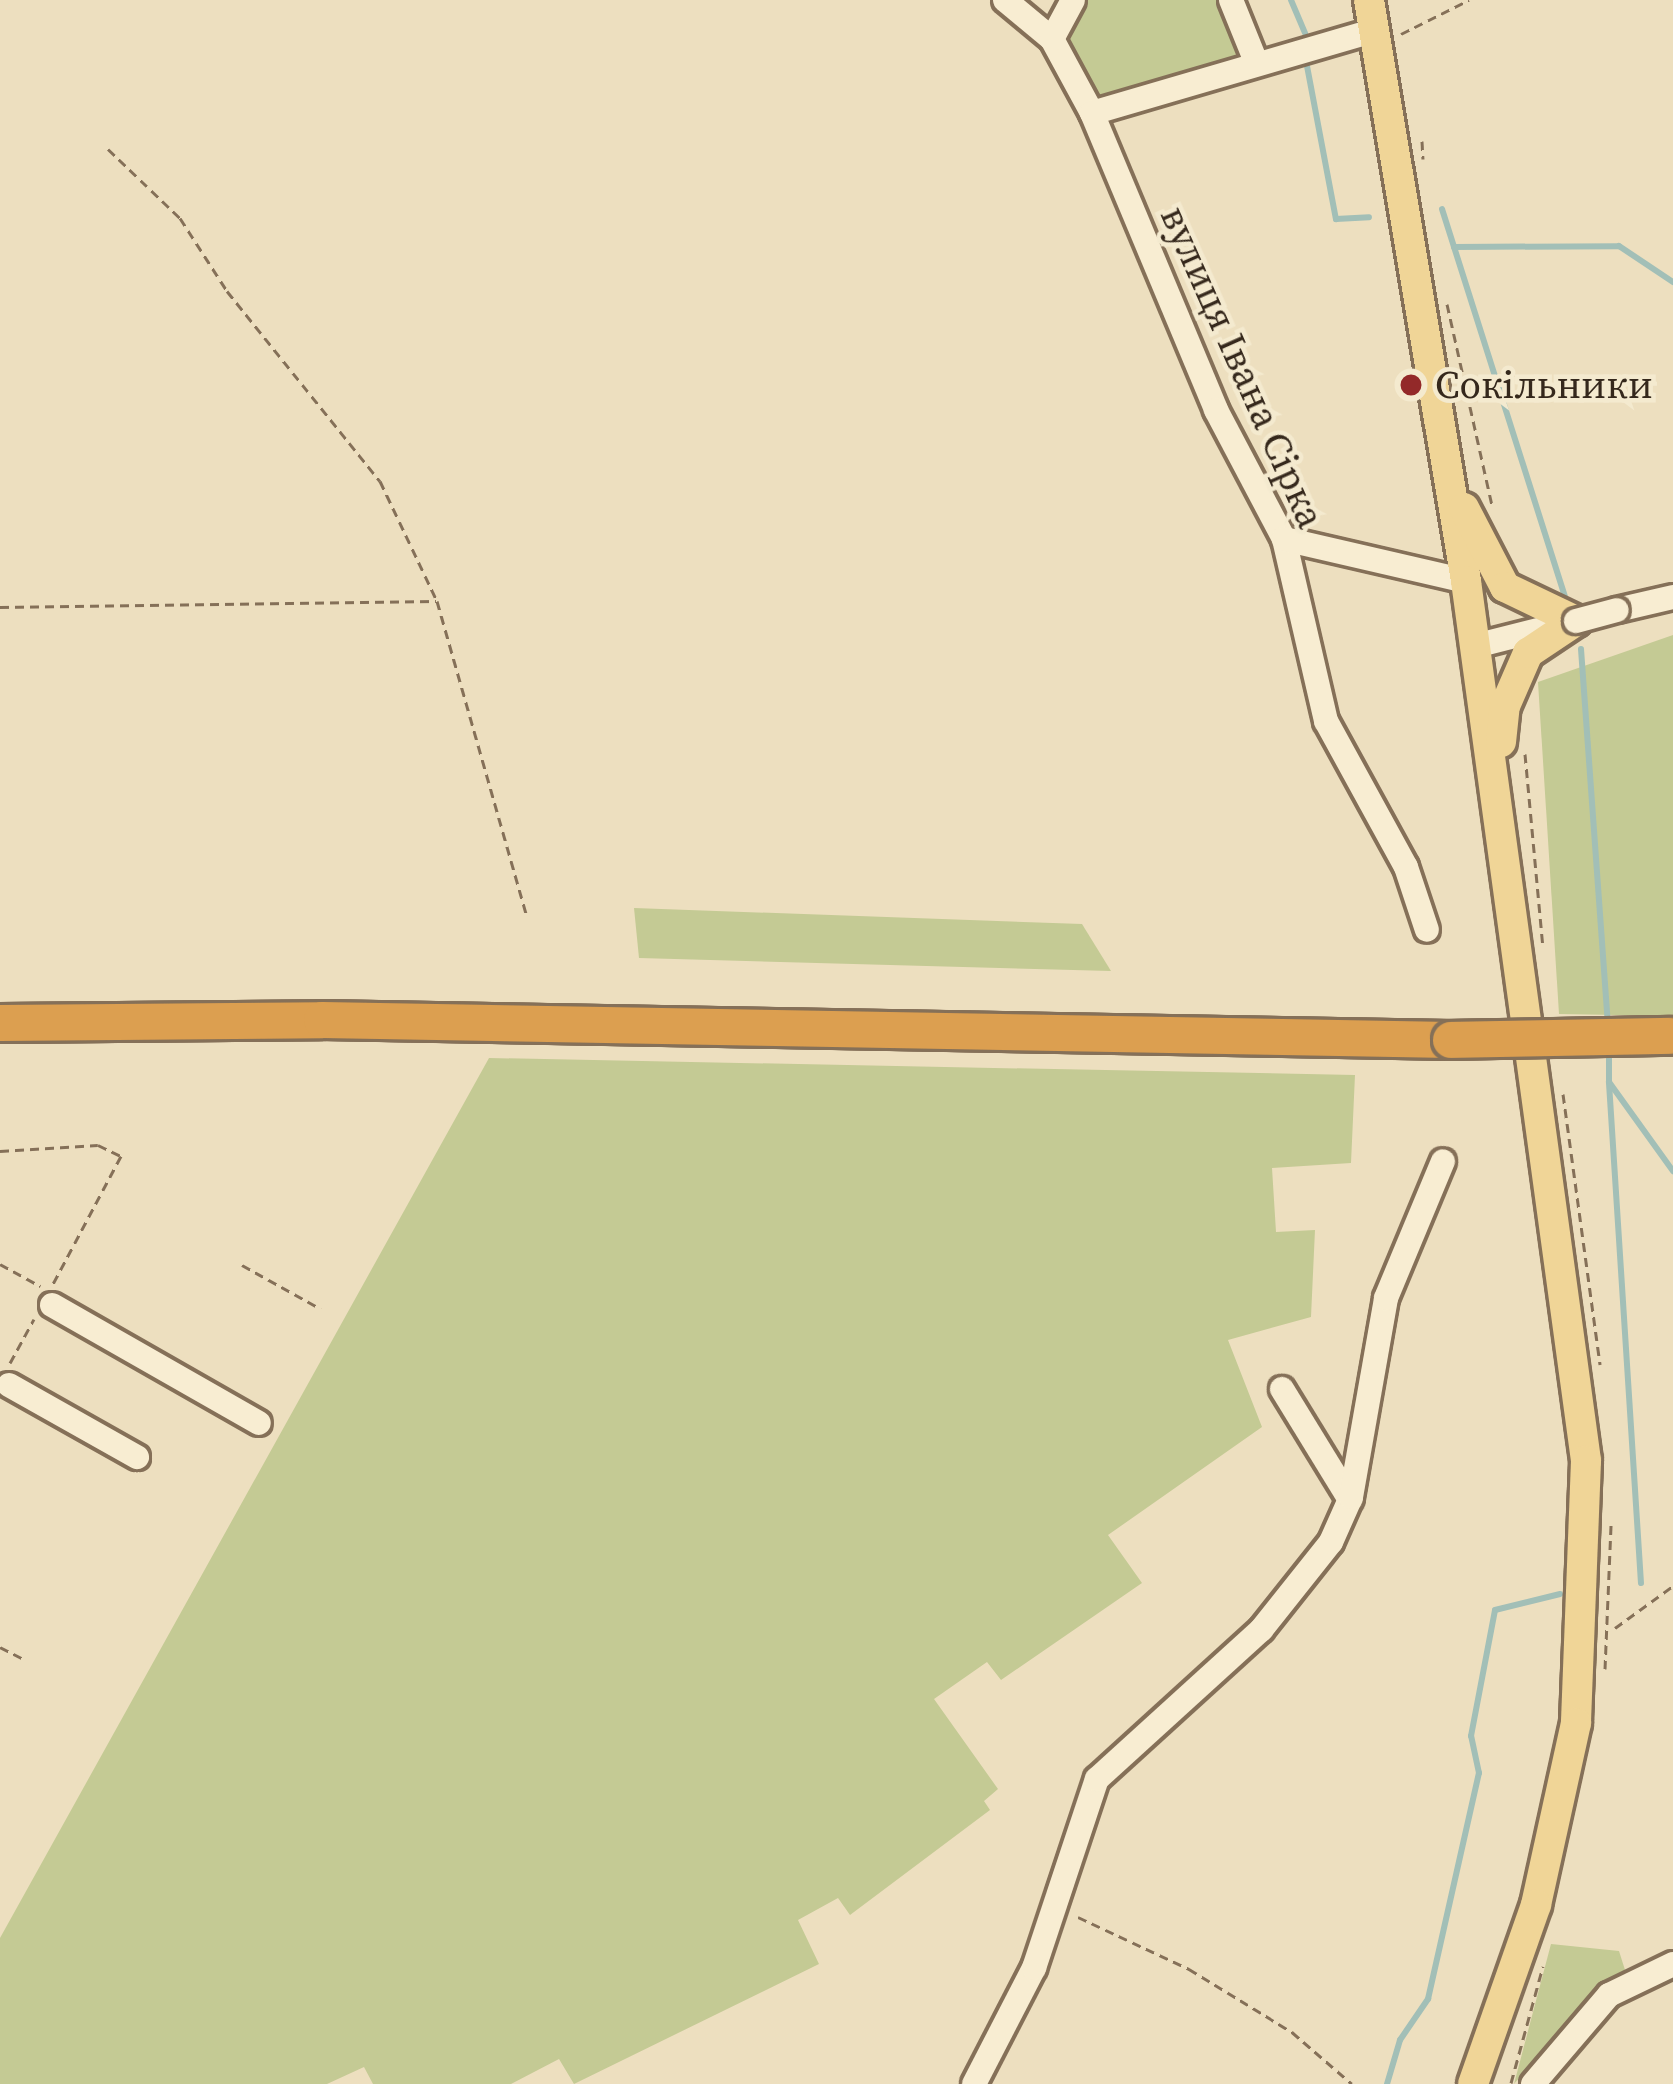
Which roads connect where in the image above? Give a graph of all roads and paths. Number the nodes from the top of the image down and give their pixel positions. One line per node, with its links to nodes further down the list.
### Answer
1 (1005, 0): 6 (street, вулиця Івана Сірка)
2 (1073, 0): 6 (street)
3 (1231, 0): 7 (street)
4 (1469, 0): 5 (path)
5 (1377, 24): 7 (street); 10 (main road)
6 (1052, 39): 8 (street, вулиця Івана Сірка)
7 (1256, 62): 8 (street)
8 (1092, 112): 11 (street, вулиця Івана Сірка)
9 (108, 148): 14 (path)
10 (1450, 482): 12 (main road); 16 (main road)
11 (1284, 539): 12 (street); 20 (street, вулиця Івана Сірка)
12 (1466, 581): 17 (main road)
13 (1673, 597): 16 (street, bridge)
14 (437, 601): 15 (path); 19 (path)
15 (0, 607)
16 (1576, 621): 17 (street); 18 (main road)
17 (1475, 646): 18 (main road)
18 (1496, 790): 44 (main road)
19 (527, 917)
20 (1427, 930)
21 (0, 1013): 22 (highway)
22 (96, 1021): 23 (highway); 24 (highway, bridge)
23 (0, 1023)
24 (1671, 1036)
25 (0, 1151): 29 (path)
26 (1443, 1161): 35 (street)
27 (0, 1264): 29 (path)
28 (242, 1265): 30 (path)
29 (50, 1300): 31 (path); 33 (street)
30 (321, 1309)
31 (5, 1383): 34 (street)
32 (1282, 1389): 35 (street)
33 (260, 1423)
34 (137, 1456)
35 (1350, 1500): 40 (street)
36 (1673, 1586): 37 (path)
37 (1616, 1628)
38 (0, 1647): 39 (path)
39 (25, 1660)
40 (1054, 1906): 42 (street); 43 (path)
41 (1673, 1964): 45 (street)
42 (974, 2084)
43 (1352, 2084)
44 (1473, 2084)
45 (1533, 2084)

